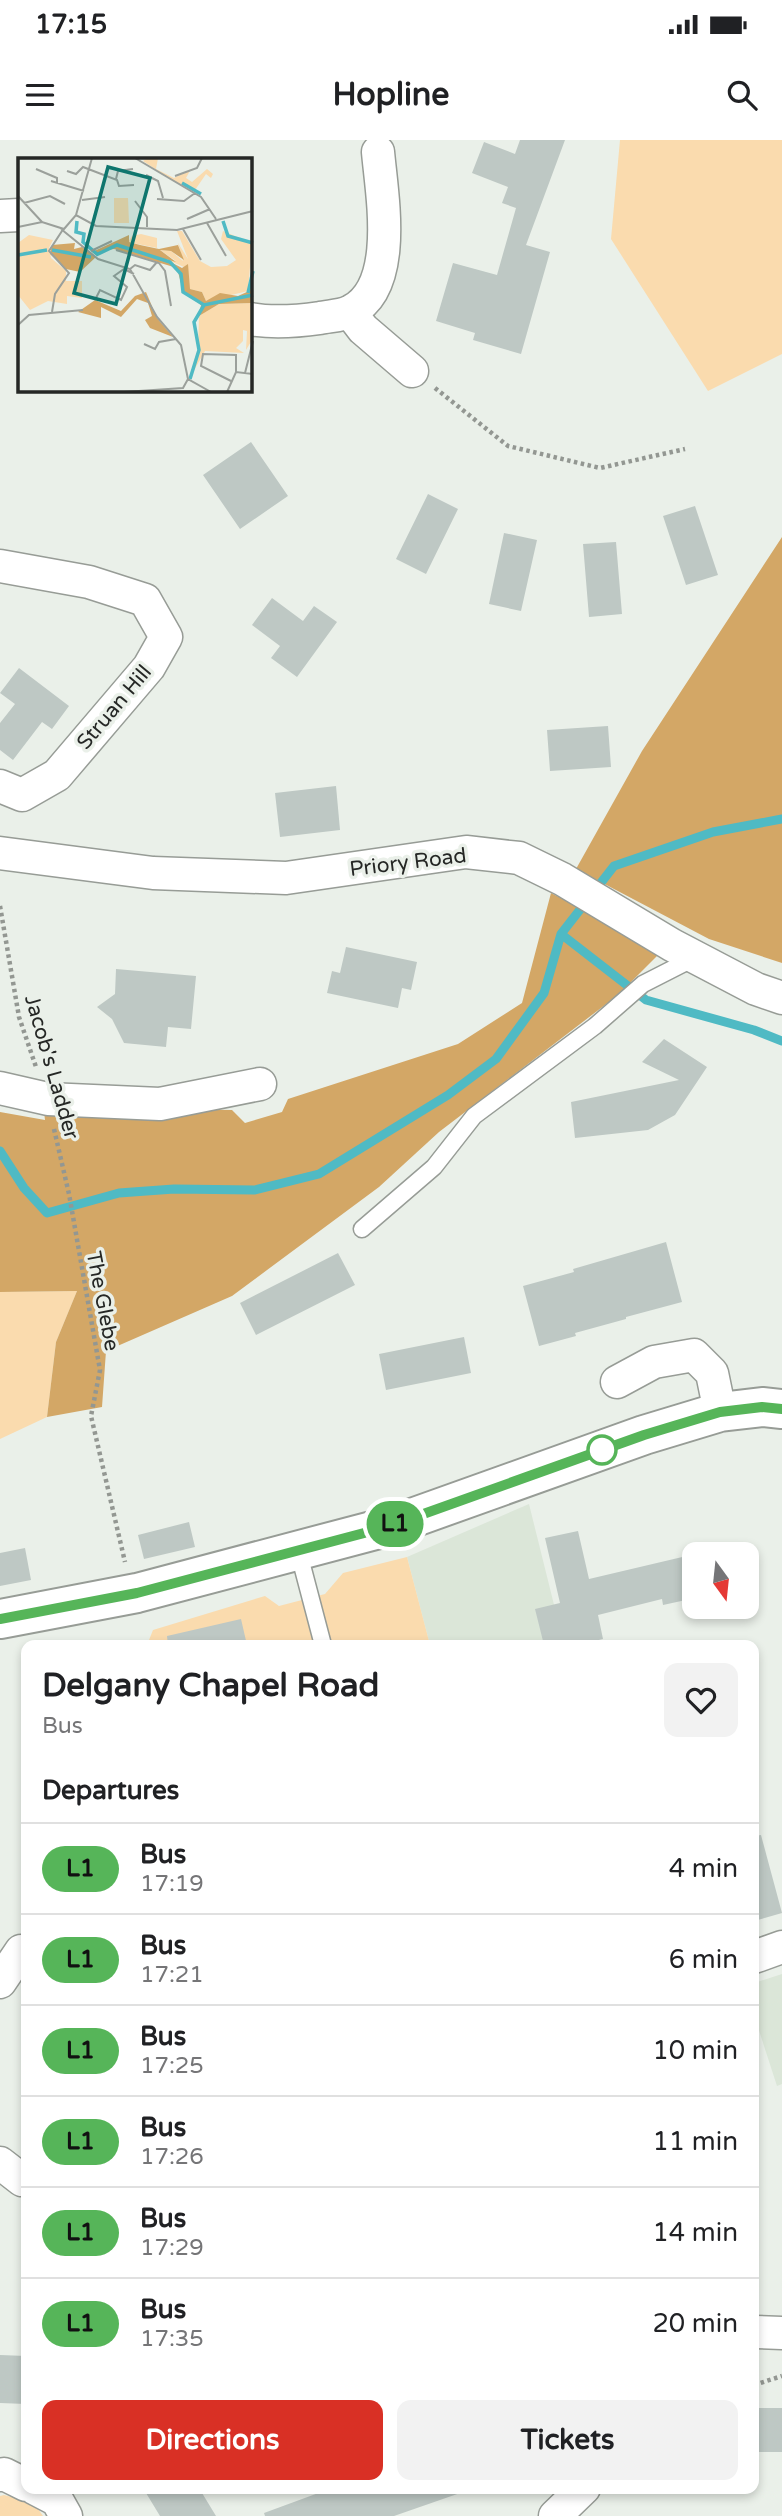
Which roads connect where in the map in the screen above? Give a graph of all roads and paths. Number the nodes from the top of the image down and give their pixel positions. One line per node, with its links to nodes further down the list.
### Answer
1 (378, 152): 4 (street)
2 (18, 215): 3 (street)
3 (0, 216)
4 (350, 312): 5 (street); 6 (street)
5 (252, 319)
6 (412, 371): 7 (path)
7 (685, 449)
8 (0, 566): 9 (street, Struan Hill)
9 (0, 786)
10 (0, 853): 12 (street, Priory Road)
11 (0, 906): 16 (path, Jacob's Ladder)
12 (696, 957): 13 (street, Priory Road); 17 (lane)
13 (782, 999)
14 (260, 1084): 16 (street)
15 (0, 1088): 16 (street)
16 (48, 1098): 18 (path, Jacob's Ladder)
17 (362, 1229)
18 (74, 1233): 23 (path, The Glebe)
19 (617, 1382): 21 (street)
20 (782, 1409): 21 (main road)
21 (720, 1412): 22 (main road)
22 (298, 1550): 24 (main road); 25 (lane)
23 (124, 1559)
24 (0, 1619)
25 (322, 1640)
26 (16, 1945): 29 (street)
27 (782, 1947): 28 (street)
28 (759, 1955)
29 (0, 1982)
30 (759, 2332): 31 (street)
31 (782, 2333)
32 (782, 2376): 33 (path)
33 (759, 2383)
34 (0, 2475): 35 (street)
35 (21, 2482)
36 (46, 2494): 38 (street)
37 (578, 2494): 39 (street)
38 (66, 2516)
39 (555, 2516)

